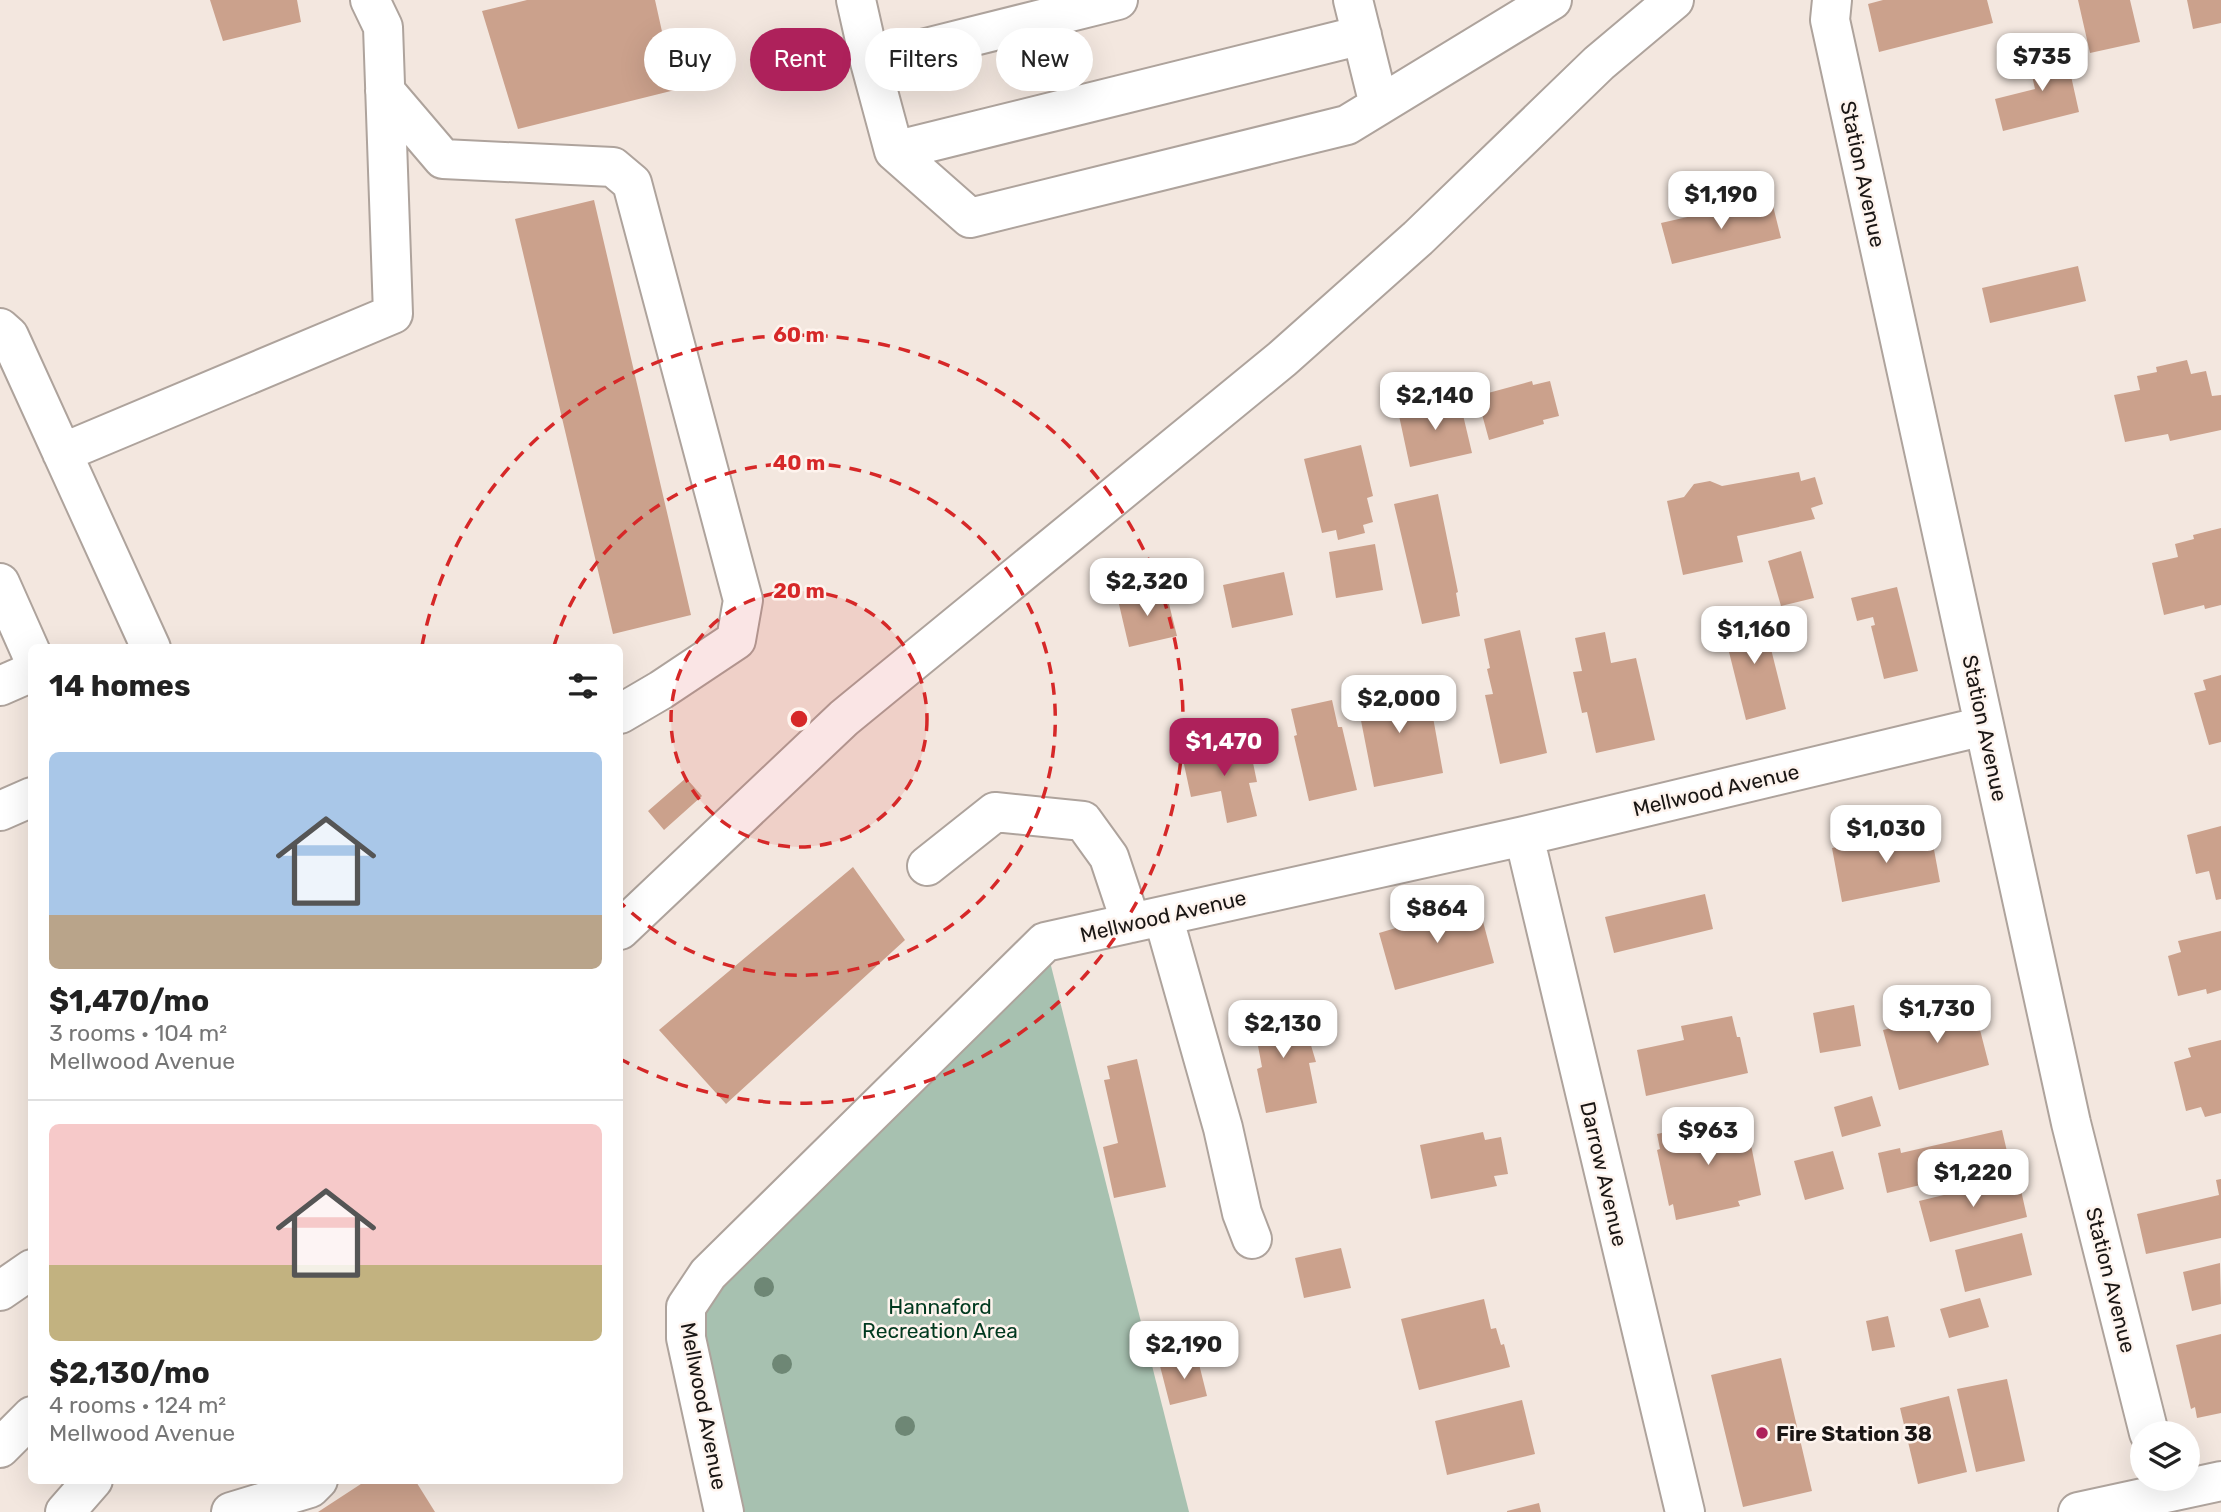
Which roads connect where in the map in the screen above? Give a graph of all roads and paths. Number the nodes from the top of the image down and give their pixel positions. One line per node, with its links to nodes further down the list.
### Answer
1 (370, 0): 10 (street)
2 (856, 0): 9 (street)
3 (1118, 0): 8 (street)
4 (1674, 0): 28 (street)
5 (1532, 6): 12 (street)
6 (1831, 10): 22 (street, Station Avenue)
7 (1357, 18): 12 (street); 13 (street)
8 (982, 34)
9 (865, 40)
10 (385, 91): 15 (street); 21 (street)
11 (878, 91): 13 (street)
12 (1379, 105): 13 (street)
13 (894, 150)
14 (0, 328): 15 (street)
15 (62, 453): 17 (street)
16 (0, 583): 18 (street)
17 (149, 644)
18 (28, 646)
19 (28, 673): 20 (street)
20 (0, 686)
21 (623, 712)
22 (1984, 726): 25 (street, Mellwood Avenue); 33 (street, Station Avenue)
23 (28, 799): 24 (street)
24 (0, 811)
25 (1524, 836): 27 (street, Mellwood Avenue); 43 (street, Darrow Avenue)
26 (927, 866): 27 (street)
27 (1147, 920): 29 (street); 42 (street, Mellwood Avenue)
28 (623, 927)
29 (1252, 1239)
30 (28, 1272): 31 (street)
31 (0, 1291)
32 (28, 1420): 34 (street)
33 (2146, 1421)
34 (0, 1448)
35 (2221, 1481): 36 (street)
36 (2200, 1483)
37 (90, 1484): 40 (street)
38 (314, 1484): 41 (street)
39 (2146, 1491): 44 (street)
40 (65, 1512)
41 (231, 1512)
42 (724, 1512)
43 (1685, 1512)
44 (2078, 1512)

